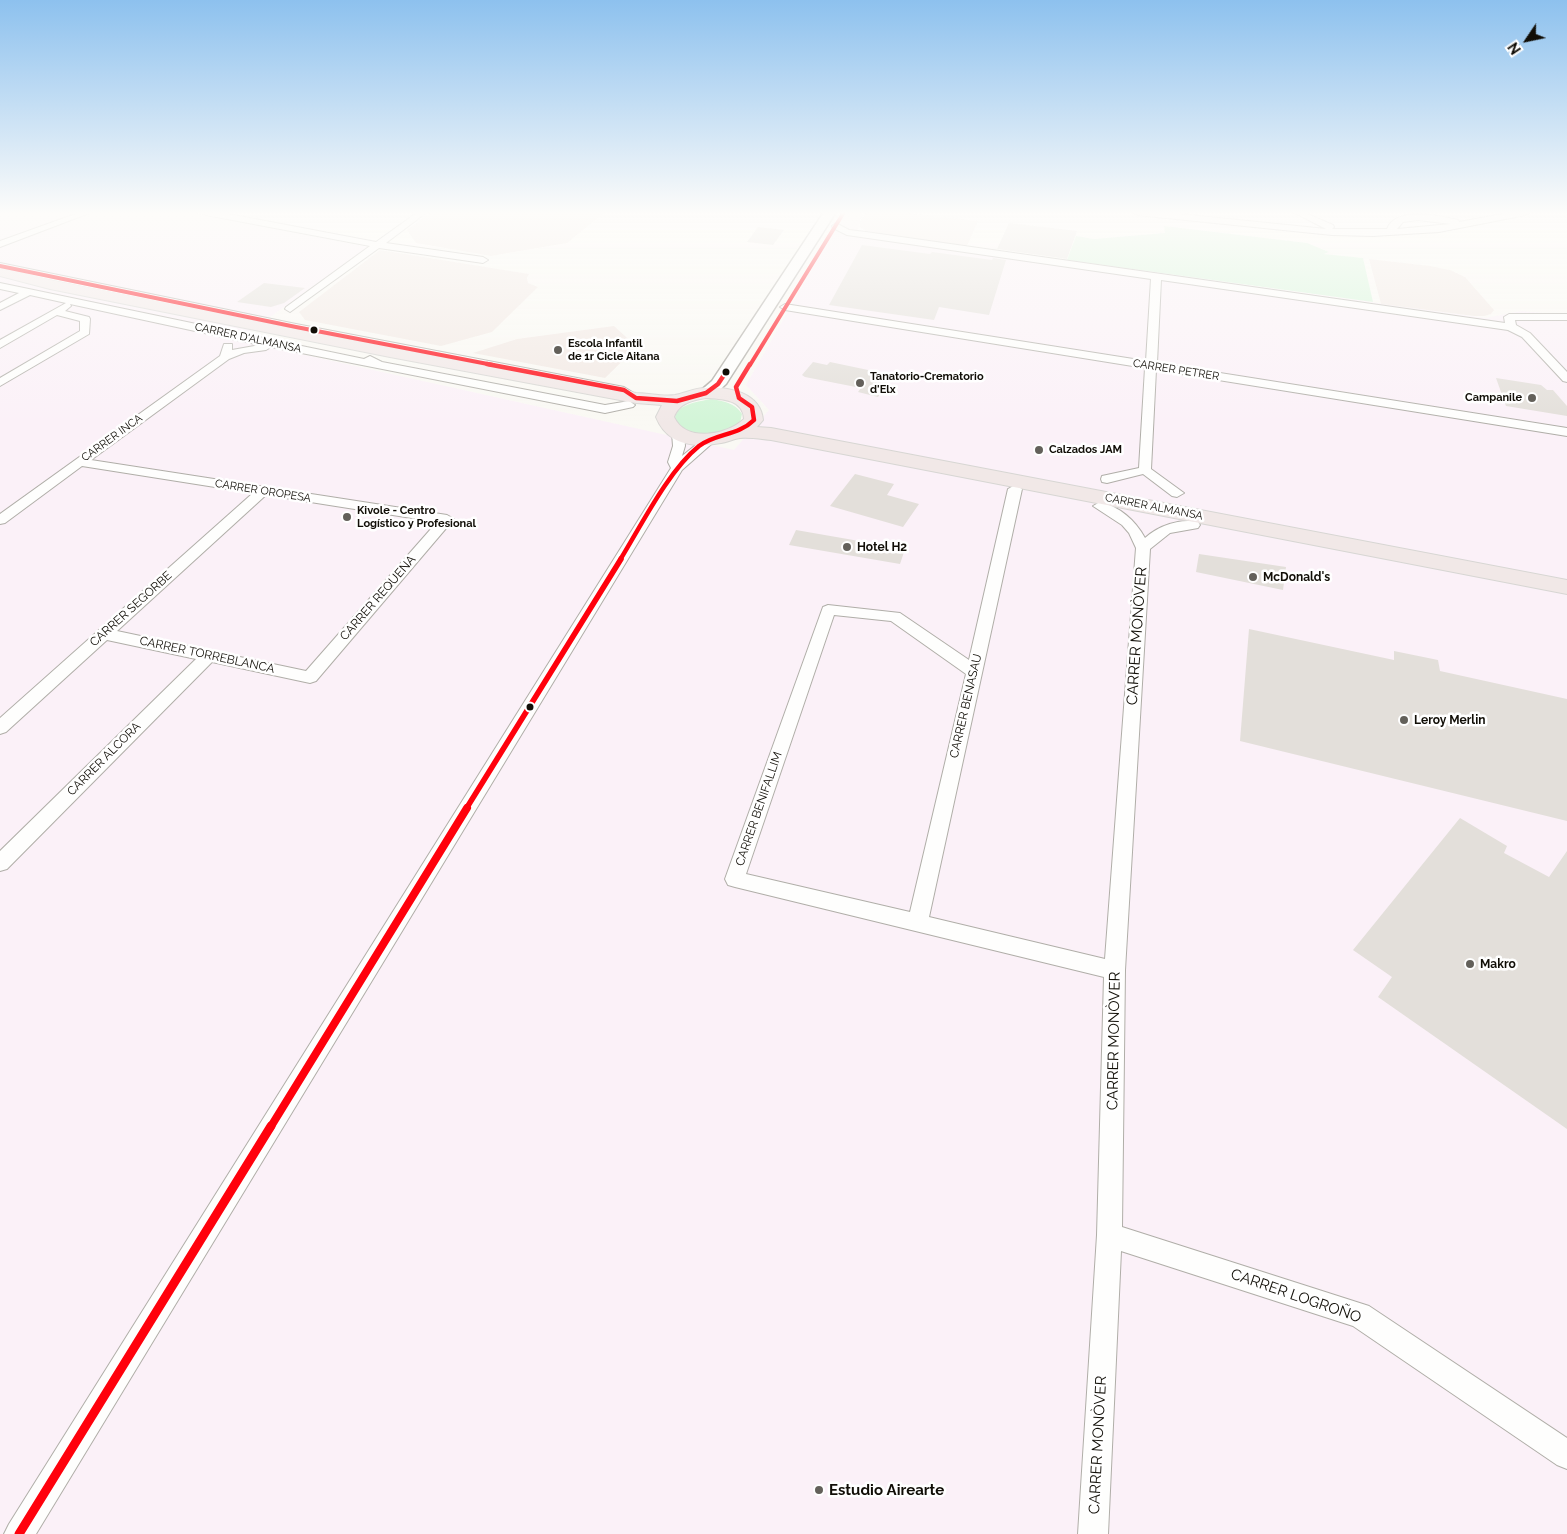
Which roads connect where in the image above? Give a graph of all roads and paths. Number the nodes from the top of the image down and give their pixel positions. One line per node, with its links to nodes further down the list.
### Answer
1 (21, 284): 23 (main road, CARRER D'ALMANSA)
2 (50, 284): 25 (main road)
3 (85, 284): 17 (street, CARRER D'ALMANSA)
4 (325, 284): 14 (street)
5 (788, 284): 29 (main road)
6 (797, 284): 13 (main road)
7 (1155, 284): 26 (street)
8 (1209, 284): 19 (street)
9 (0, 286): 10 (street, CARRER D'ALMANSA)
10 (27, 293): 11 (street, CARRER D'ALMANSA); 12 (street)
11 (72, 303): 15 (street); 20 (street, CARRER D'ALMANSA)
12 (0, 307)
13 (784, 307): 26 (street, CARRER PETRER); 30 (main road)
14 (290, 309): 17 (street); 18 (street)
15 (56, 312): 21 (street); 28 (street)
16 (1567, 317): 19 (street)
17 (250, 318): 18 (street, CARRER D'ALMANSA)
18 (296, 327): 23 (street, CARRER D'ALMANSA)
19 (1511, 327): 27 (street)
20 (221, 333): 22 (street, CARRER D'ALMANSA); 24 (street)
21 (0, 345)
22 (277, 345): 24 (street, CARRER INCA); 25 (street, CARRER D'ALMANSA)
23 (369, 347): 25 (street, CARRER D'ALMANSA); 25 (street, CARRER D'ALMANSA); 32 (main road, CARRER D'ALMANSA)
24 (225, 356): 39 (street, CARRER INCA)
25 (384, 358): 32 (main road)
26 (1150, 366): 36 (street, CARRER PETRER); 41 (street)
27 (1567, 379)
28 (0, 383)
29 (706, 393): 30 (main road); 31 (main road)
30 (739, 398): 34 (main road)
31 (677, 401): 32 (main road); 33 (main road)
32 (633, 402): 33 (main road, CARRER D'ALMANSA)
33 (665, 417): 37 (main road)
34 (754, 417): 35 (main road); 51 (main road, CARRER ALMANSA)
35 (740, 432): 38 (main road, CARRER ALMANSA); 52 (main road, CARRER ALMANSA)
36 (1567, 432)
37 (678, 433): 38 (main road); 40 (street)
38 (710, 439): 40 (street)
39 (79, 462): 44 (street, CARRER OROPESA); 48 (street, CARRER INCA)
40 (677, 468): 63 (street)
41 (1145, 470): 42 (street); 45 (street)
42 (1107, 480)
43 (1015, 489): 55 (street, CARRER BENASAU)
44 (263, 491): 47 (street, CARRER OROPESA); 53 (street, CARRER SEGORBE)
45 (1178, 493)
46 (1100, 506): 50 (street)
47 (446, 519): 56 (street, CARRER REQUENA)
48 (0, 520)
49 (1193, 525): 50 (street)
50 (1143, 548): 60 (street, CARRER MONÒVER)
51 (1567, 576)
52 (1567, 587)
53 (104, 634): 54 (street, CARRER TORREBLANCA); 57 (street, CARRER SEGORBE)
54 (208, 656): 56 (street, CARRER TORREBLANCA); 58 (street, CARRER ALCORA)
55 (974, 672): 59 (street, CARRER BENASAU); 59 (street, CARRER BENIFALLIM)
56 (310, 677)
57 (0, 728)
58 (0, 863)
59 (918, 923): 60 (street, CARRER BENIFALLIM)
60 (1115, 970): 61 (street, CARRER MONÒVER)
61 (1109, 1235): 62 (street, CARRER LOGROÑO); 64 (street, CARRER MONÒVER)
62 (1567, 1455)
63 (20, 1534)
64 (1093, 1534)

